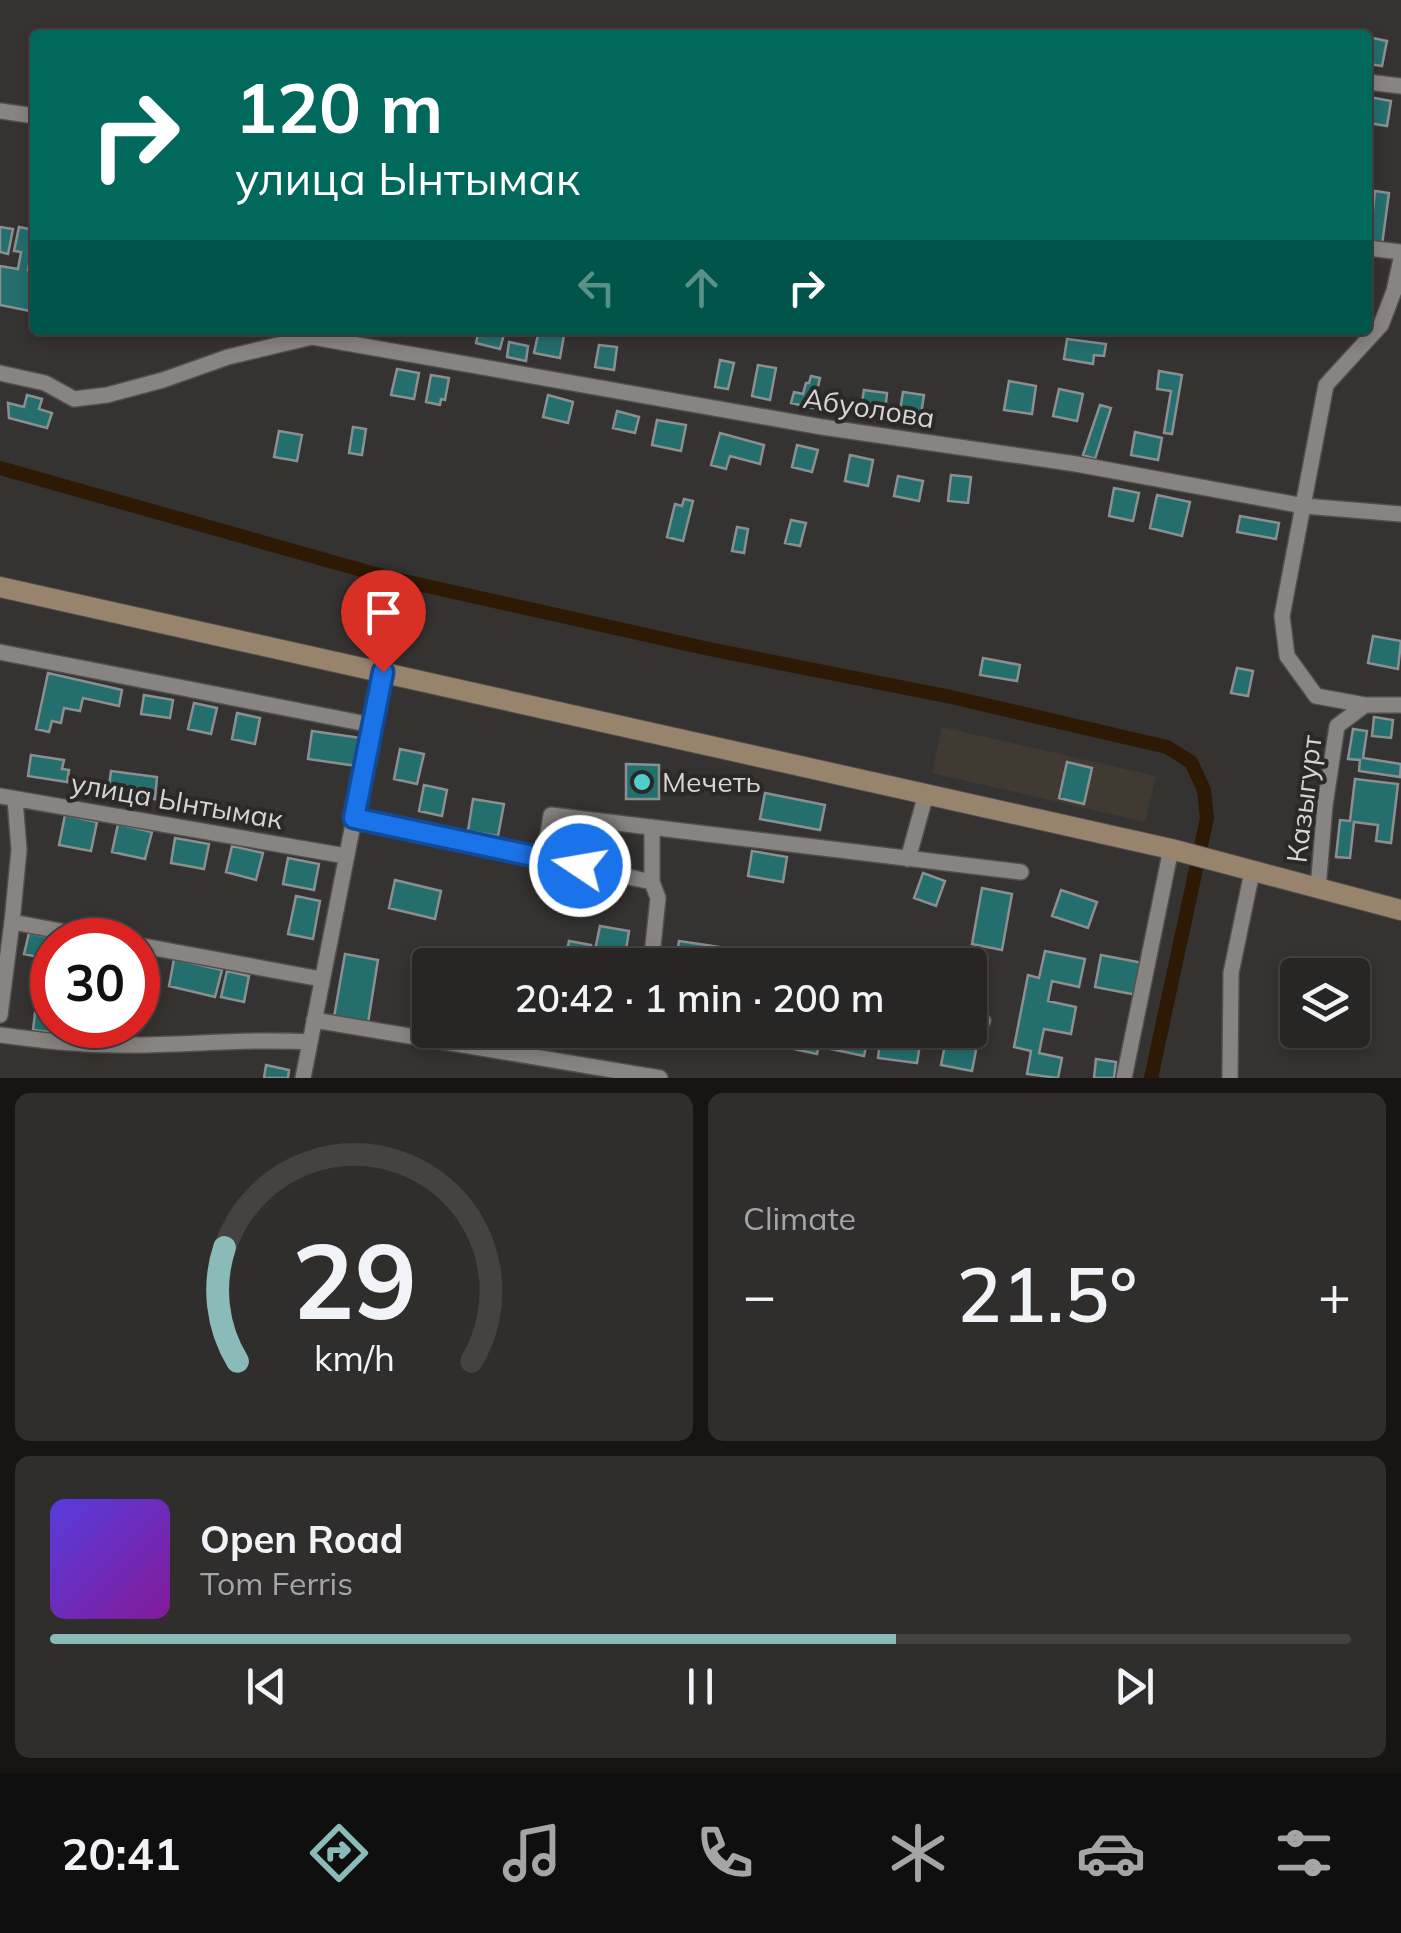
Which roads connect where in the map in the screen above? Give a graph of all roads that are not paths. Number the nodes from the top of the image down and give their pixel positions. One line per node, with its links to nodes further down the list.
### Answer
1 (1372, 82): 2 (street)
2 (1401, 86)
3 (0, 111): 4 (street)
4 (30, 115)
5 (1372, 249): 6 (street)
6 (1401, 256): 8 (street)
7 (1372, 335): 11 (street)
8 (1372, 335)
9 (332, 336): 10 (street, Абуолова); 11 (street, Абуолова)
10 (0, 373)
11 (1304, 506): 12 (street, Абуолова); 16 (street)
12 (1401, 514)
13 (0, 587): 15 (main road)
14 (0, 652): 18 (street)
15 (383, 672): 18 (street); 19 (main road)
16 (1366, 704): 17 (street); 30 (street, Казыгурт)
17 (1401, 705)
18 (372, 724): 21 (street)
19 (926, 794): 23 (main road); 25 (street)
20 (8, 798): 24 (street, улица Ынтымак); 32 (street)
21 (354, 818): 24 (street); 26 (street)
22 (652, 827): 25 (street); 26 (street); 29 (street)
23 (1178, 851): 28 (main road); 43 (street)
24 (346, 856): 36 (street)
25 (908, 858): 27 (street)
26 (544, 859): 29 (street)
27 (1021, 872)
28 (1252, 872): 30 (main road); 44 (street)
29 (652, 882): 34 (street)
30 (1318, 889): 31 (main road)
31 (1401, 910)
32 (12, 922): 33 (street); 37 (street)
33 (30, 925)
34 (653, 948)
35 (160, 949): 36 (street)
36 (321, 979): 38 (street)
37 (0, 1015)
38 (314, 1020): 40 (street); 42 (street)
39 (0, 1035): 40 (street)
40 (309, 1042): 41 (street)
41 (303, 1078)
42 (660, 1078)
43 (1124, 1078)
44 (1230, 1078)

